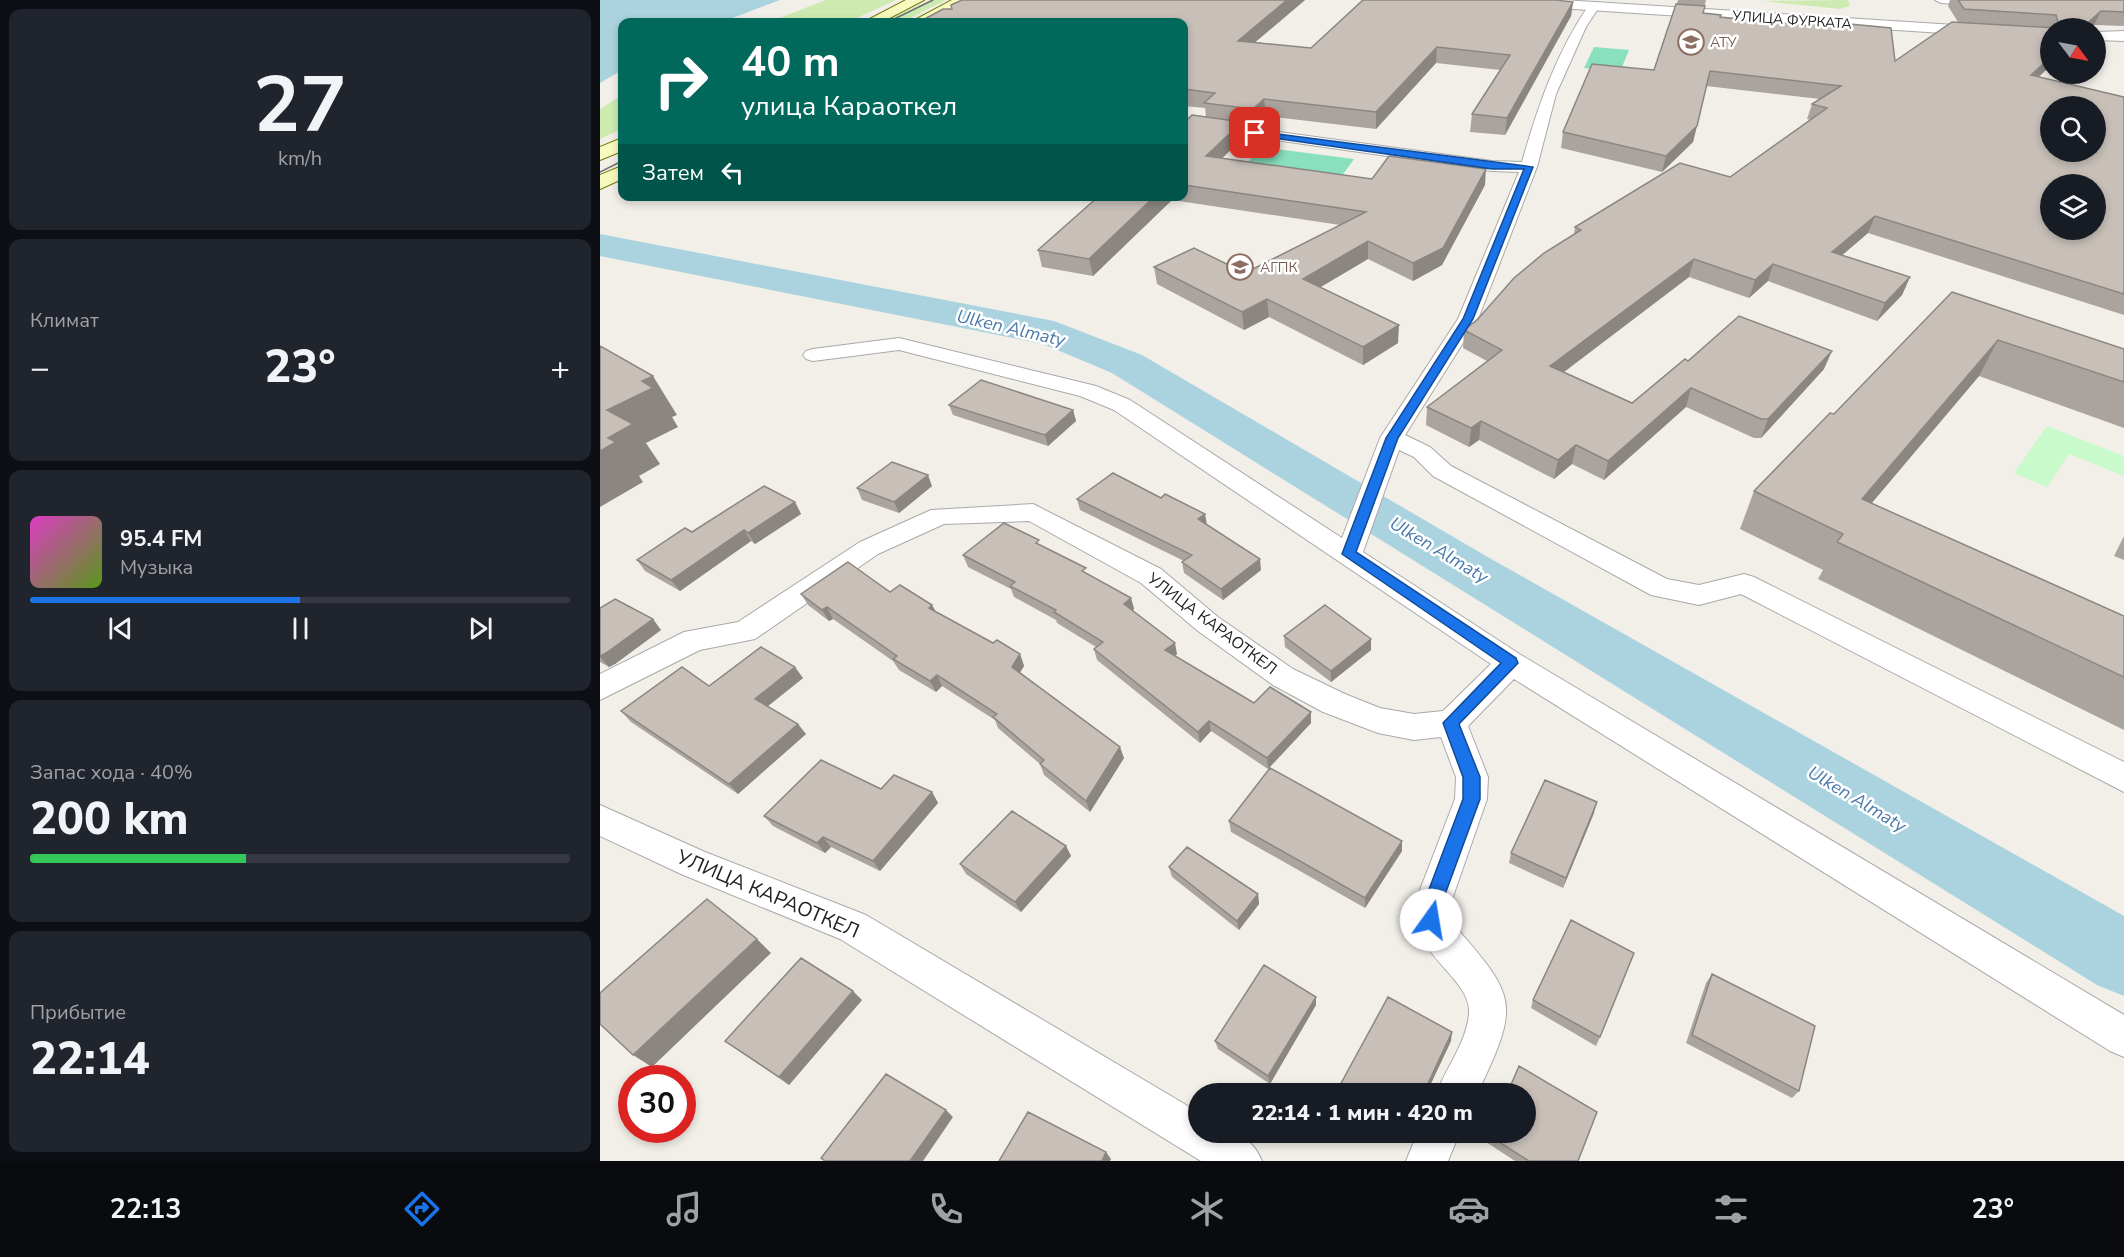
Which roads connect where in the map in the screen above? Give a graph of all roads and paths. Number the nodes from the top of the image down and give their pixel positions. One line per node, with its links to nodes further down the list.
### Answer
1 (917, 0): 7 (main road)
2 (963, 0): 8 (main road)
3 (1498, 0): 5 (street, УЛИЦА ФУРКАТА)
4 (2004, 0): 6 (street)
5 (1593, 8): 6 (street, УЛИЦА ФУРКАТА); 15 (street)
6 (1937, 12): 9 (street, УЛИЦА ФУРКАТА)
7 (879, 18)
8 (928, 18)
9 (2040, 34)
10 (2106, 36): 11 (street)
11 (2124, 36)
12 (1188, 124): 15 (street)
13 (618, 146): 14 (main road)
14 (600, 154)
15 (1529, 167): 19 (street)
16 (618, 174): 17 (main road)
17 (600, 183)
18 (813, 355): 20 (street)
19 (1392, 438): 20 (street); 24 (street)
20 (1349, 554): 21 (street)
21 (1511, 663): 23 (street); 26 (street)
22 (600, 688): 23 (street, УЛИЦА КАРАОТКЕЛ)
23 (1451, 723): 27 (street)
24 (2124, 778)
25 (600, 819): 29 (street, УЛИЦА КАРАОТКЕЛ)
26 (2124, 1037)
27 (1461, 1083)
28 (1434, 1143): 30 (street)
29 (1241, 1161)
30 (1427, 1161)

